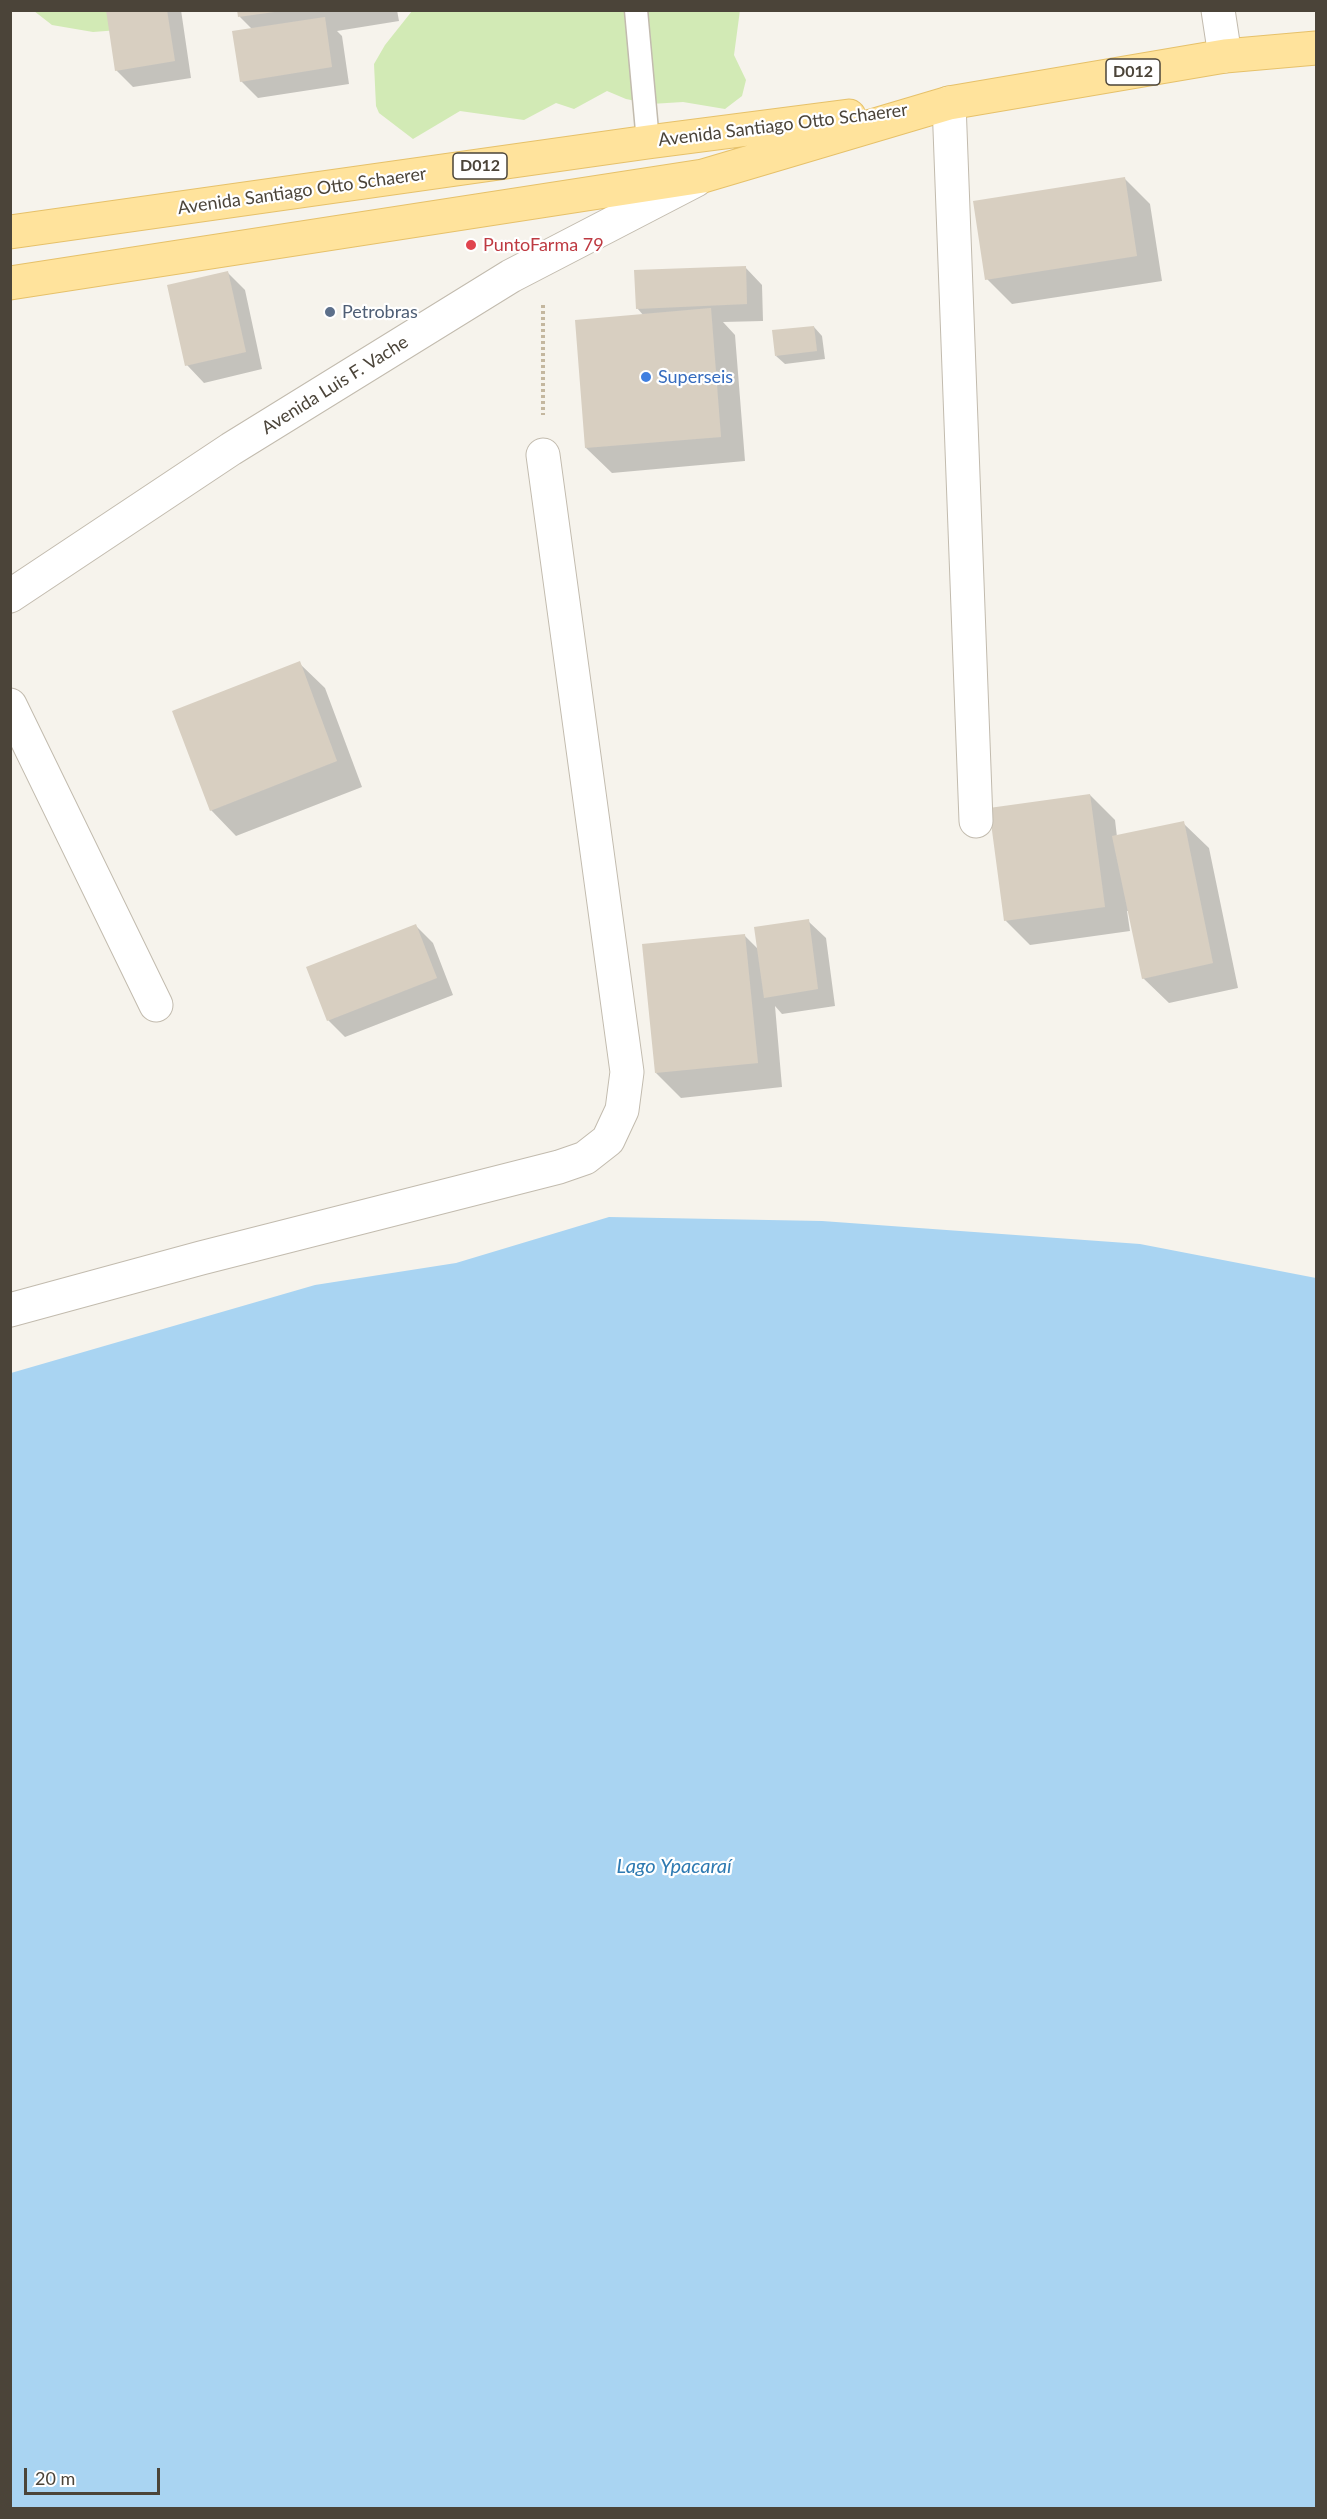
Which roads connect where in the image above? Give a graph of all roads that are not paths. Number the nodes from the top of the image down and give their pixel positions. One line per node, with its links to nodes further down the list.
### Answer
1 (636, 10): 6 (lane)
2 (1218, 10): 4 (street)
3 (1317, 48): 4 (main road, D012)
4 (1225, 56): 5 (main road, D012)
5 (950, 103): 6 (main road, Avenida Santiago Otto Schaerer / D012); 7 (main road, D012); 13 (street)
6 (648, 142): 8 (main road, Avenida Santiago Otto Schaerer / D012)
7 (703, 176): 9 (main road, D012); 11 (street, Avenida Luis F. Vache)
8 (10, 232)
9 (10, 283)
10 (543, 455): 15 (street)
11 (10, 596)
12 (10, 705): 14 (street)
13 (976, 821)
14 (156, 1005)
15 (10, 1310)

